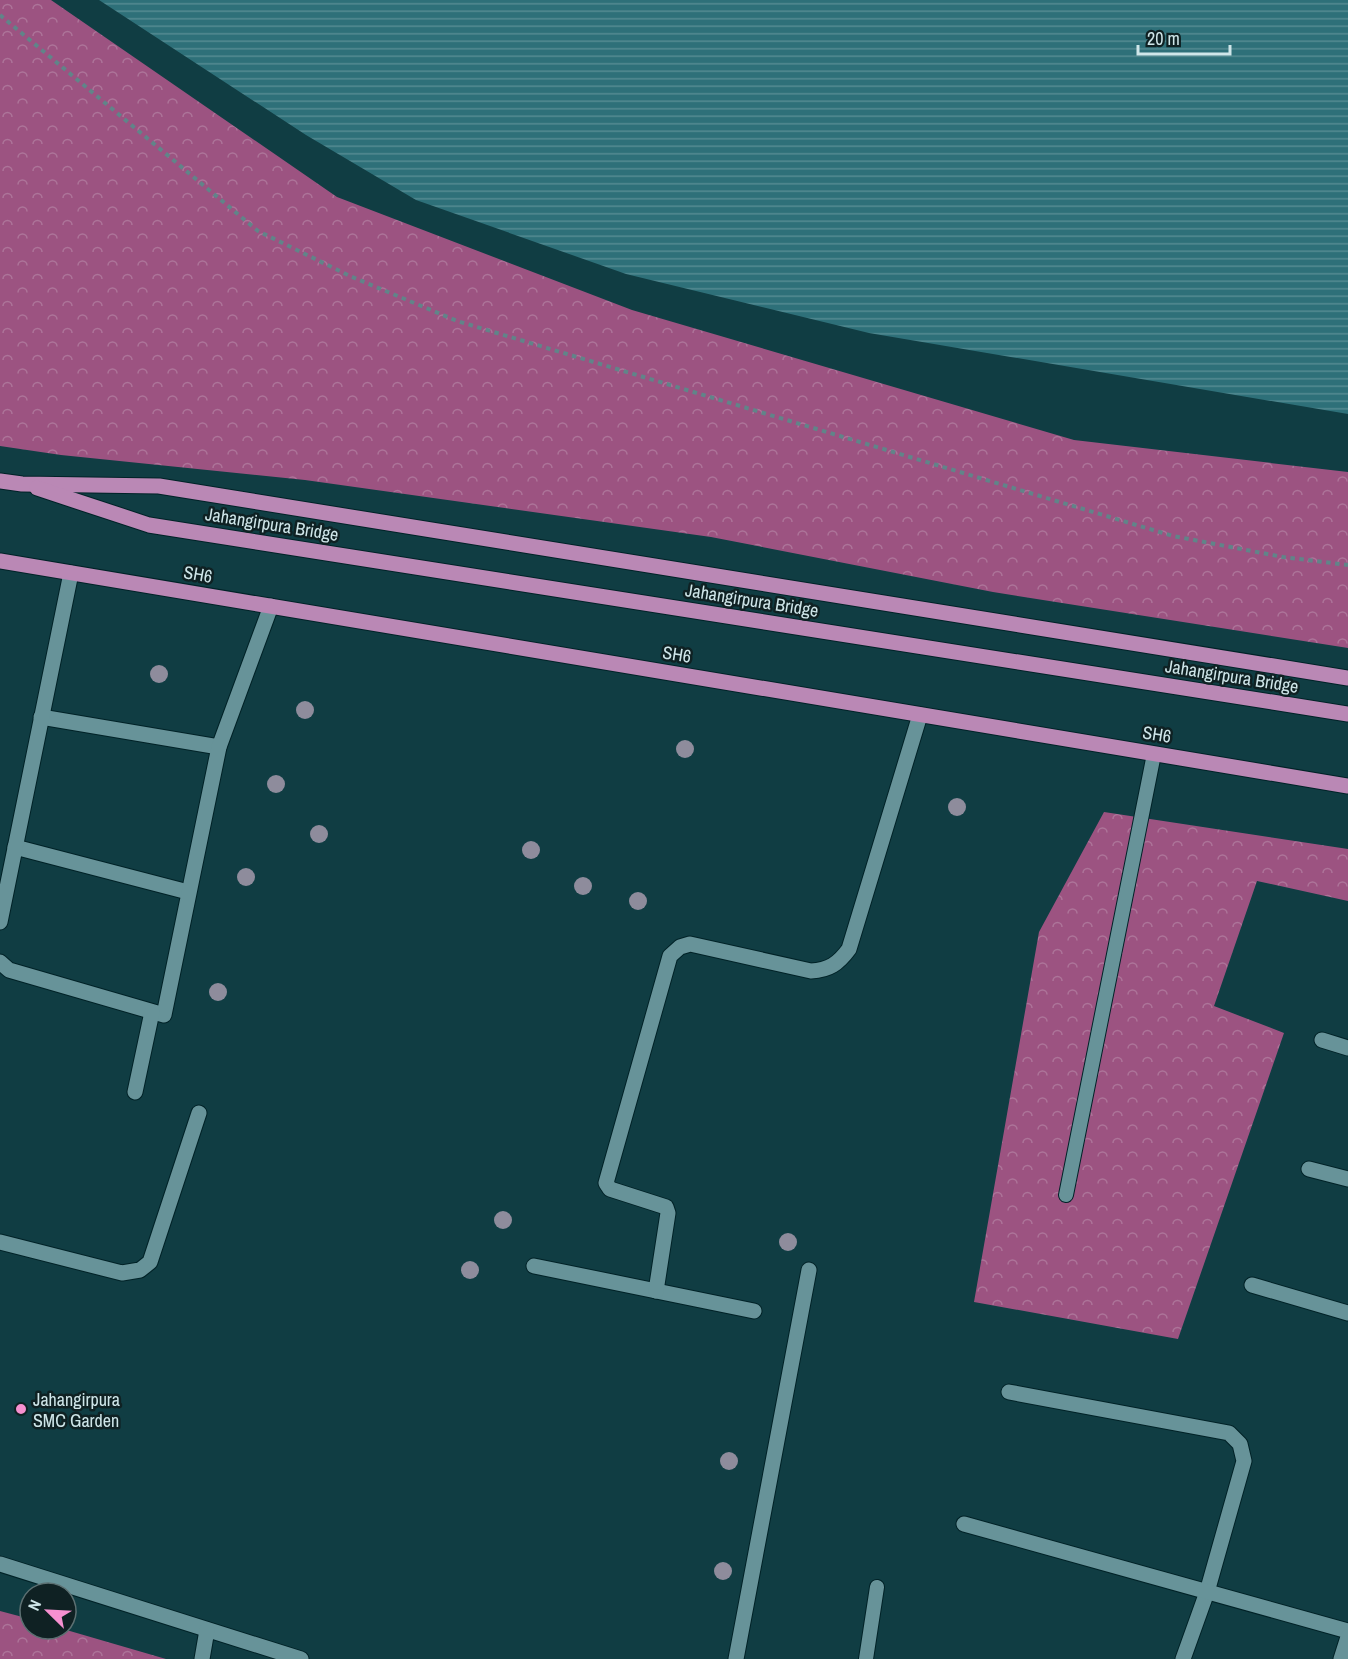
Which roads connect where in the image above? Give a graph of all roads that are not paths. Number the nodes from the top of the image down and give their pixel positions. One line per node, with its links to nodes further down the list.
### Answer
1 (0, 481): 2 (main road)
2 (22, 484): 6 (main road); 7 (main road, Jahangirpura Bridge)
3 (0, 561): 4 (main road, SH6)
4 (71, 573): 5 (main road, SH6); 9 (street)
5 (271, 606): 8 (main road, SH6); 10 (street)
6 (1348, 678)
7 (1348, 714)
8 (920, 715): 11 (main road, SH6); 29 (street)
9 (41, 717): 10 (street); 13 (street)
10 (219, 747): 14 (street)
11 (1154, 754): 12 (main road, SH6); 24 (lane)
12 (1348, 786)
13 (15, 847): 14 (street); 15 (street)
14 (188, 892): 17 (street)
15 (0, 922)
16 (0, 962): 17 (street)
17 (153, 1012): 20 (street)
18 (1322, 1040): 19 (street)
19 (1348, 1048)
20 (135, 1092)
21 (200, 1113): 25 (street)
22 (1309, 1169): 23 (street)
23 (1348, 1179)
24 (1066, 1195)
25 (0, 1242)
26 (534, 1266): 29 (street)
27 (809, 1270): 42 (street)
28 (1252, 1285): 31 (street)
29 (656, 1291): 30 (street)
30 (754, 1311)
31 (1348, 1313)
32 (1009, 1392): 36 (street)
33 (964, 1524): 36 (street)
34 (0, 1564): 37 (street)
35 (877, 1587): 43 (lane)
36 (1207, 1592): 38 (street); 44 (street)
37 (207, 1630): 40 (street); 41 (street)
38 (1348, 1631)
39 (1348, 1637): 45 (street)
40 (202, 1659)
41 (301, 1659)
42 (736, 1659)
43 (866, 1659)
44 (1184, 1659)
45 (1341, 1659)

